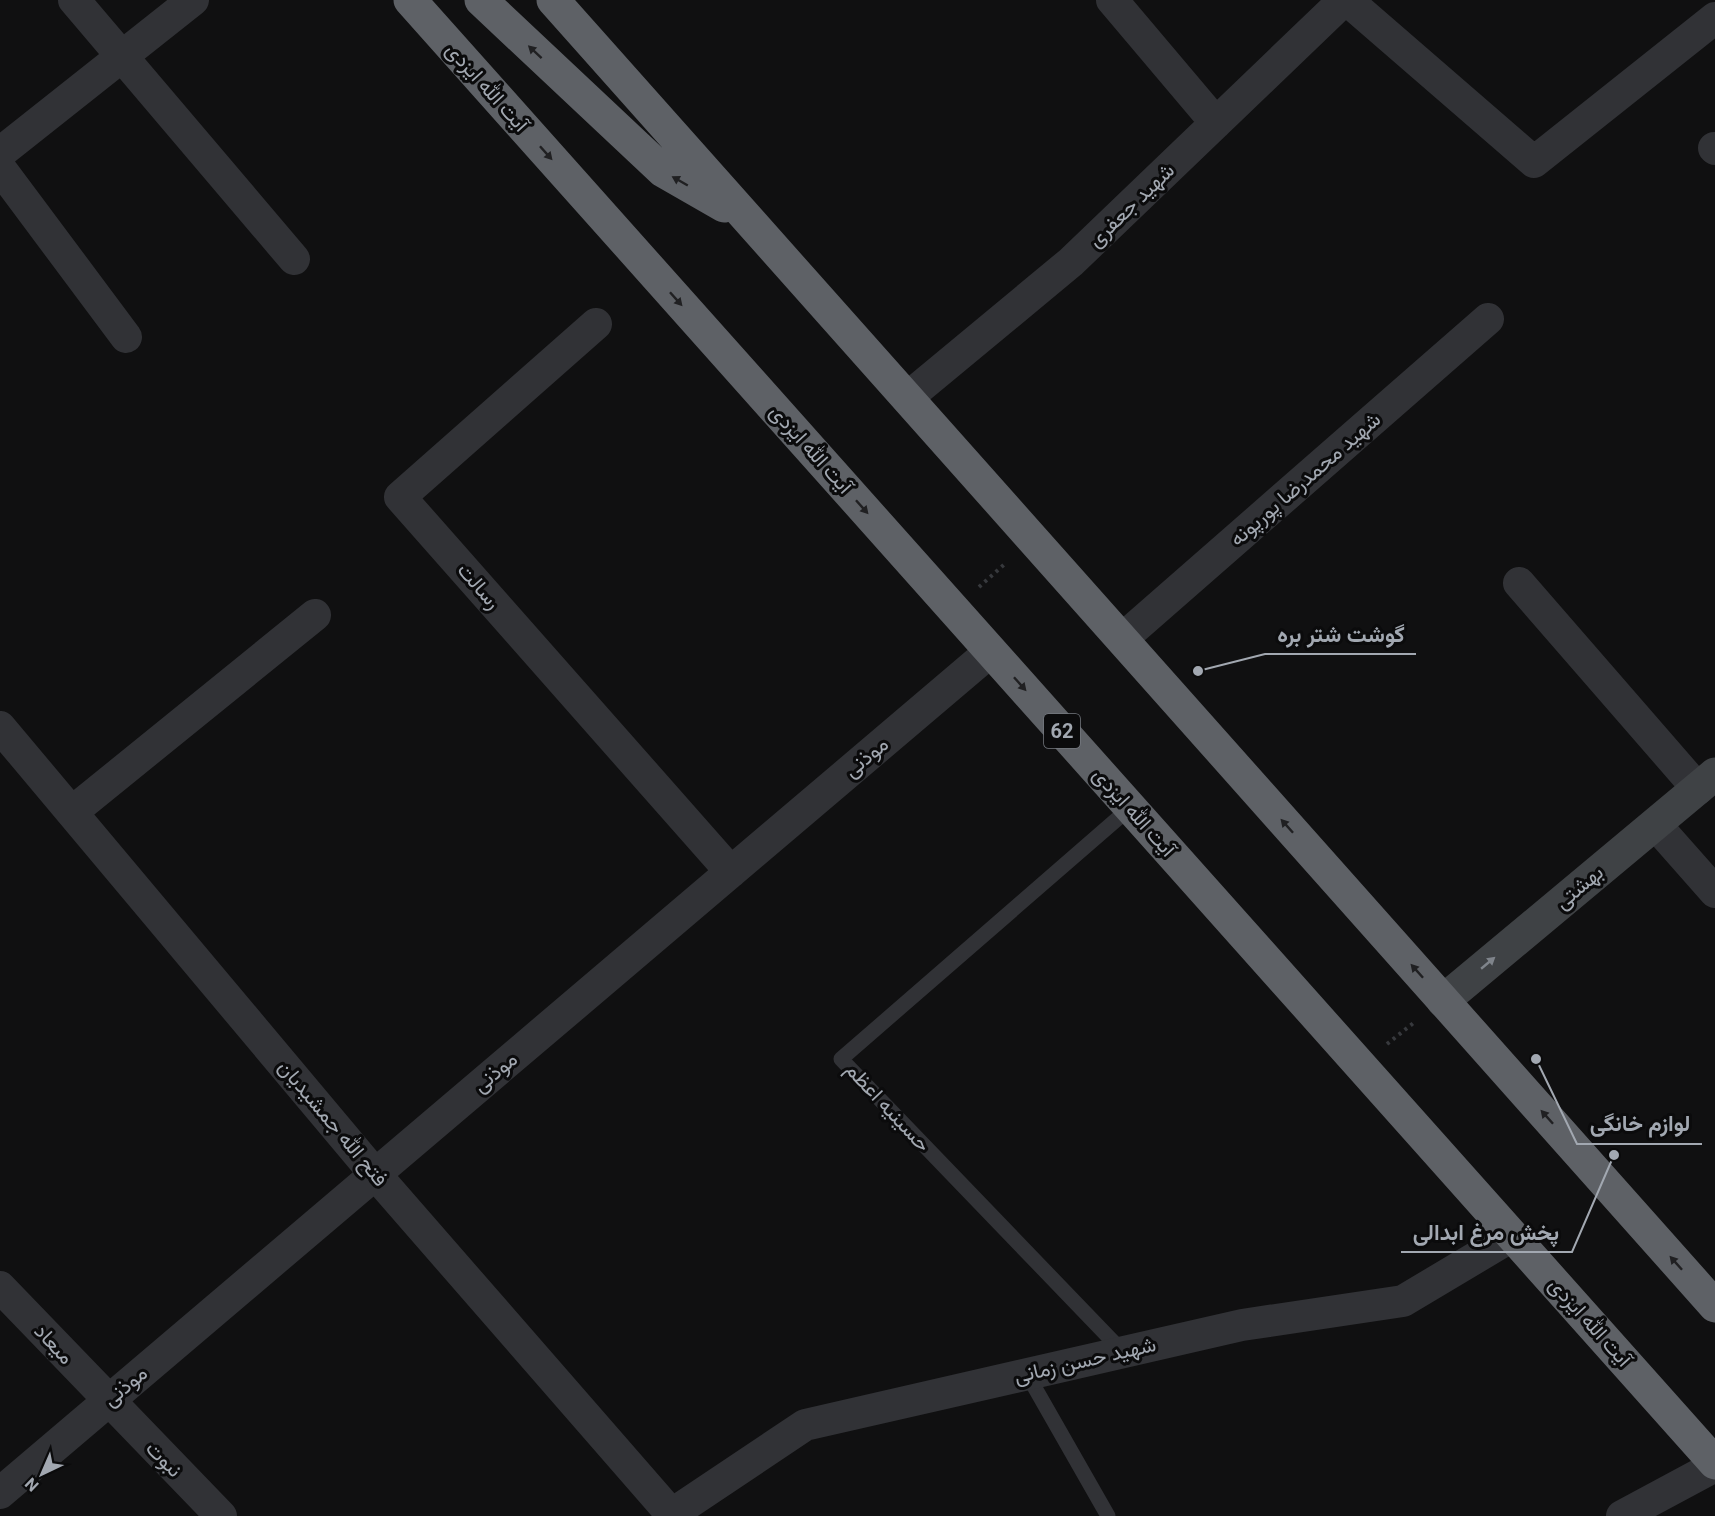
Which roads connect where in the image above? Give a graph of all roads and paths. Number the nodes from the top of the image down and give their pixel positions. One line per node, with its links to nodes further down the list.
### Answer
1 (74, 0): 9 (street)
2 (193, 0): 9 (street)
3 (481, 0): 13 (highway, one-way to 3)
4 (553, 0): 13 (highway)
5 (1112, 0): 10 (street)
6 (1346, 0): 8 (street); 10 (street, شهید جعفری)
7 (417, 3): 21 (highway, آیت الله ایزدی / 62, one-way to 21)
8 (1715, 18)
9 (121, 57): 11 (street); 14 (street)
10 (1216, 123): 18 (street, شهید جعفری)
11 (0, 153)
12 (0, 168): 17 (street)
13 (749, 221): 18 (highway)
14 (294, 259)
15 (1488, 319): 23 (street, شهید محمدرضا پورپونه)
16 (596, 324): 30 (street, رسالت)
17 (126, 337)
18 (907, 398): 19 (highway)
19 (1033, 539): 21 (path); 23 (highway)
20 (1519, 583): 26 (street)
21 (954, 610): 24 (highway, آیت الله ایزدی / 62)
22 (315, 615): 28 (street)
23 (1122, 639): 32 (highway, one-way to 23)
24 (991, 651): 27 (highway, آیت الله ایزدی / 62, one-way to 27); 30 (street, موذنی)
25 (0, 727): 28 (street, فتح الله جمشیدیان)
26 (1706, 781): 29 (street, بهشتی)
27 (1131, 807): 33 (highway, آیت الله ایزدی / 62); 38 (lane, حسینیه اعظم)
28 (72, 813): 34 (street, فتح الله جمشیدیان)
29 (1655, 824): 31 (street); 32 (street, بهشتی, one-way to 29)
30 (731, 872): 34 (street, موذنی)
31 (1715, 892)
32 (1443, 1001): 33 (path); 37 (highway, one-way to 32)
33 (1360, 1065): 35 (highway, آیت الله ایزدی / 62)
34 (375, 1174): 40 (street, موذنی); 44 (street, فتح الله جمشیدیان)
35 (1512, 1236): 38 (street, شهید حسن زمانی); 41 (highway, آیت الله ایزدی / 62)
36 (0, 1287): 40 (street, میعاد)
37 (1715, 1306)
38 (1123, 1352): 39 (street, شهید حسن زمانی)
39 (1027, 1374): 44 (street, شهید حسن زمانی); 45 (lane)
40 (108, 1401): 42 (street, موذنی); 43 (street, نبوت)
41 (1715, 1464): 46 (street)
42 (0, 1493)
43 (221, 1516)
44 (671, 1516)
45 (1108, 1516)
46 (1622, 1516)

